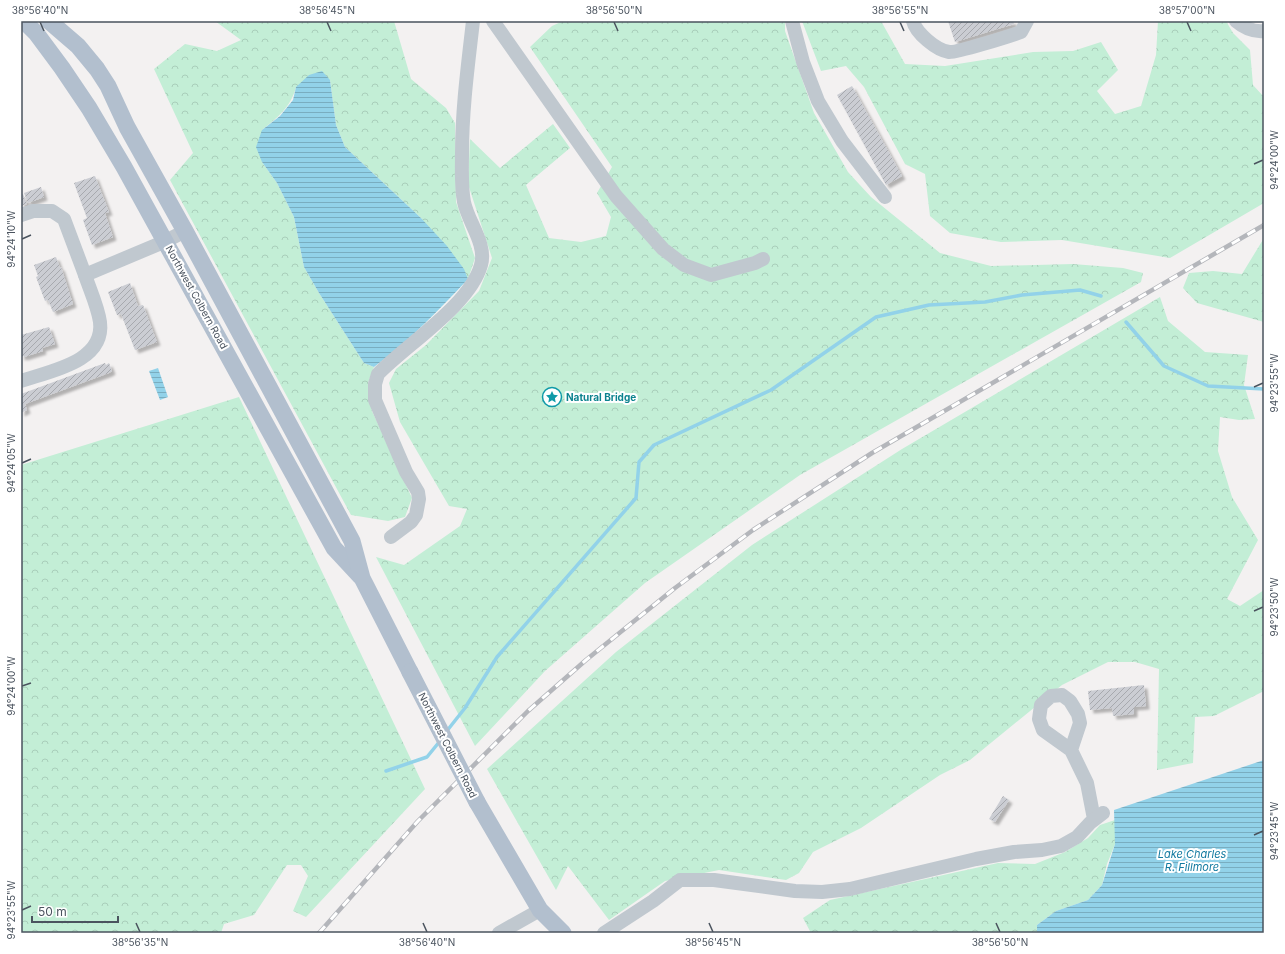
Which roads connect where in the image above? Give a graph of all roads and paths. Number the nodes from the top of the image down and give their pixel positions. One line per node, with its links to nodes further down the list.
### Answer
1 (24, 21): 13 (main road, Northwest Colbern Road)
2 (49, 21): 12 (main road, Northwest Colbern Road)
3 (473, 21): 17 (street)
4 (494, 21): 14 (street)
5 (792, 21): 10 (street)
6 (912, 21): 7 (street)
7 (1027, 21)
8 (1236, 21): 9 (street)
9 (1264, 31)
10 (885, 197)
11 (21, 215): 15 (street)
12 (185, 231): 13 (street); 18 (main road, Northwest Colbern Road)
13 (166, 241): 15 (street); 18 (main road, Northwest Colbern Road)
14 (763, 259)
15 (85, 275): 16 (street)
16 (21, 381)
17 (391, 537)
18 (362, 578): 20 (main road, Northwest Colbern Road, bridge)
19 (1071, 750): 24 (street)
20 (540, 910): 21 (street); 22 (main road, Northwest Colbern Road); 23 (main road, Northwest Colbern Road)
21 (499, 933)
22 (544, 933)
23 (563, 933)
24 (604, 933)

